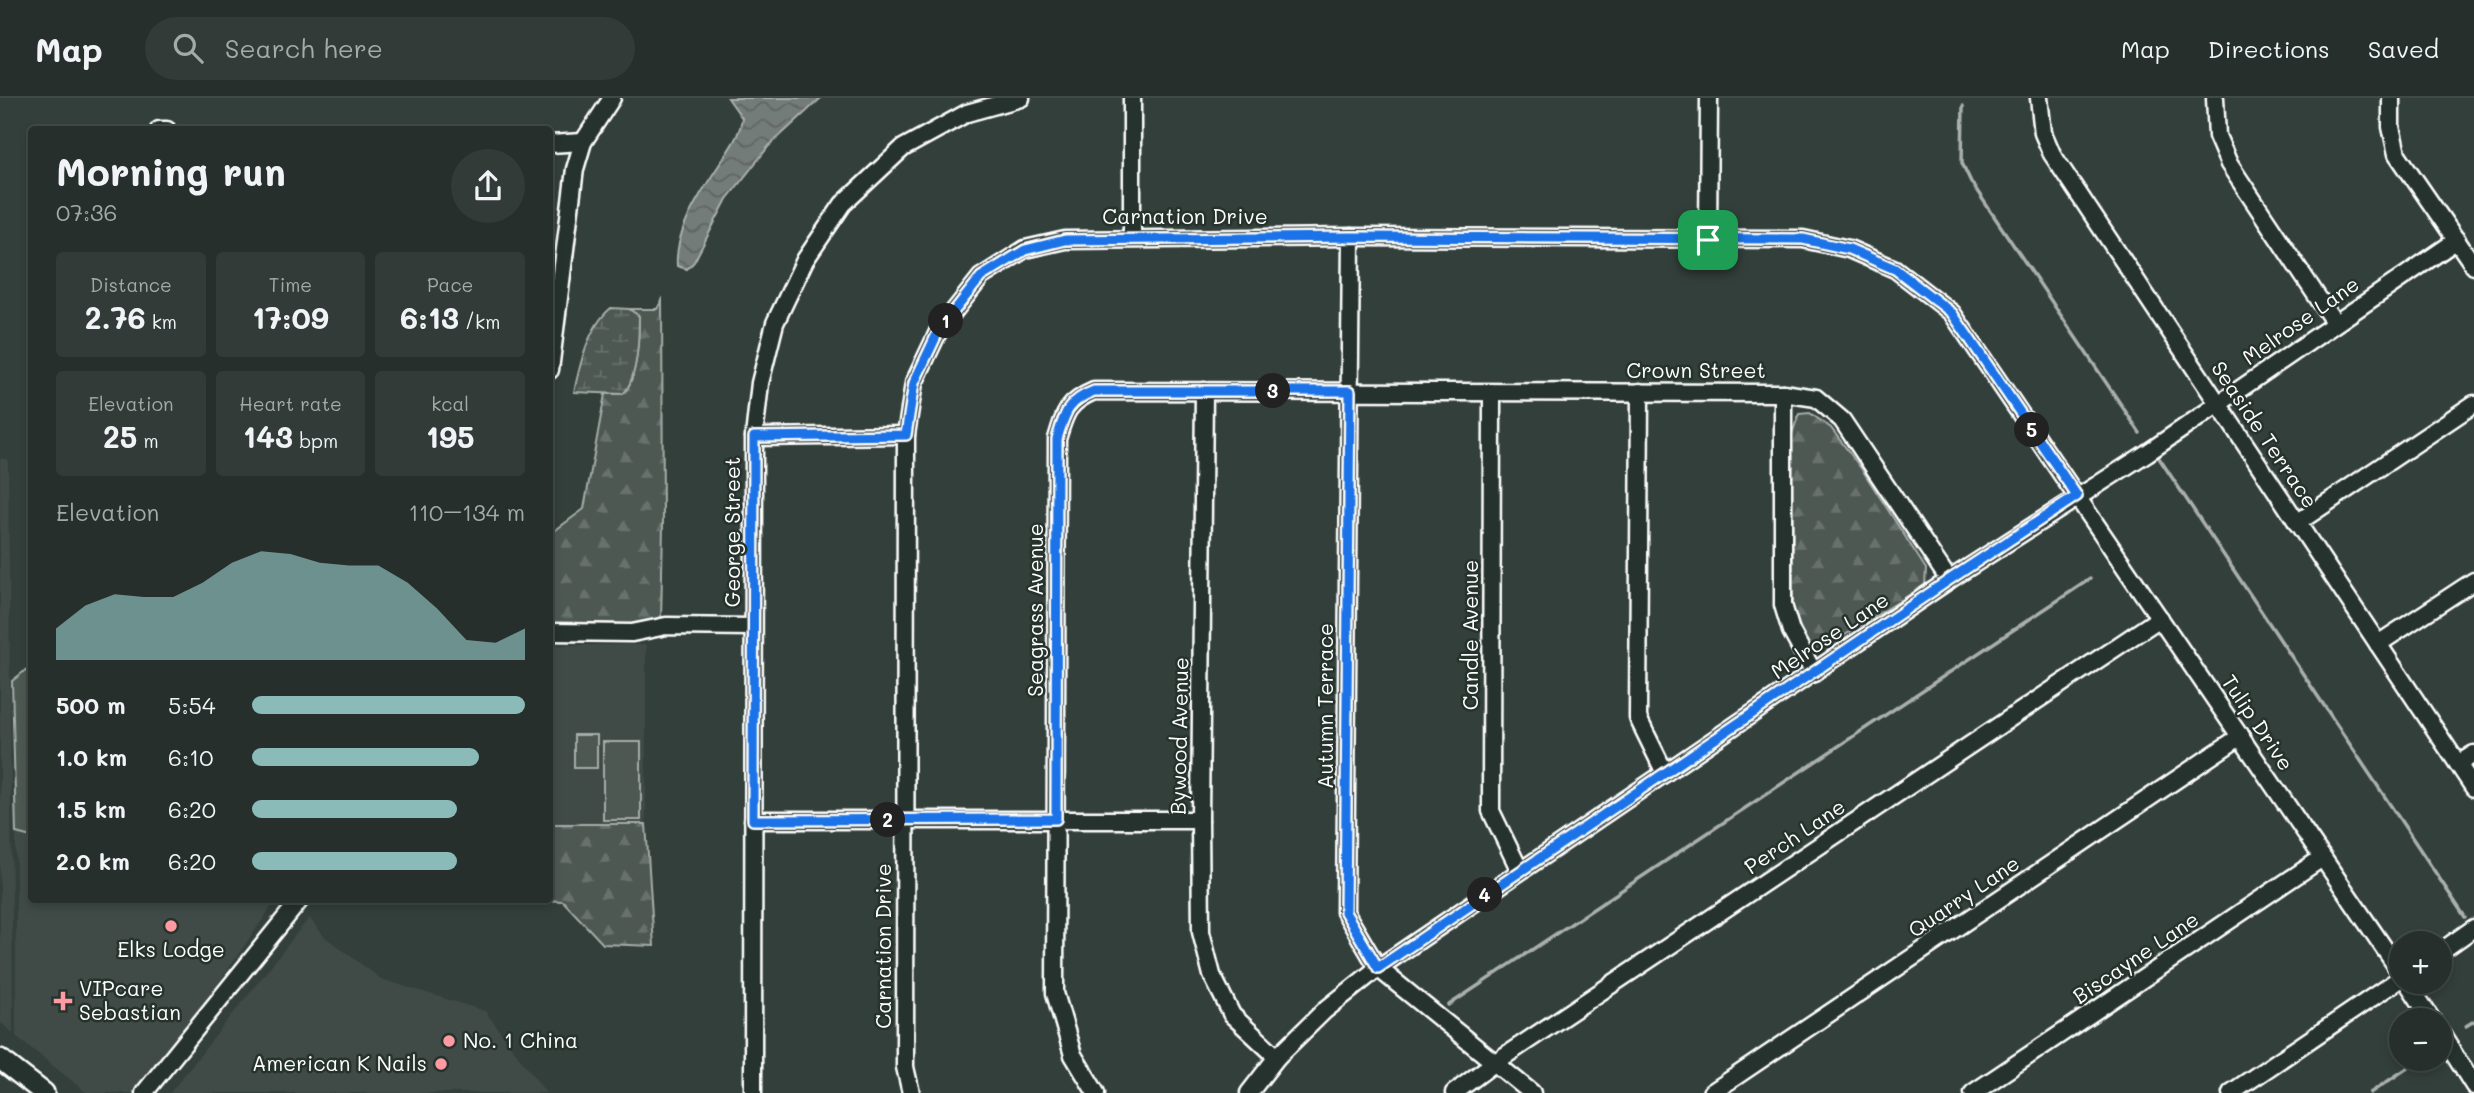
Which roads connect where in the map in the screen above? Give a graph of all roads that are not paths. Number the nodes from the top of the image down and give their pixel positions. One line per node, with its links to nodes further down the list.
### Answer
1 (612, 98): 8 (street)
2 (1021, 98): 25 (street, George Street)
3 (1132, 98): 11 (street)
4 (1709, 98): 12 (street)
5 (2039, 98): 22 (street, Seaside Terrace)
6 (2215, 98): 15 (street)
7 (2391, 98): 13 (street)
8 (583, 142): 9 (street); 16 (street)
9 (553, 144)
10 (1351, 237): 11 (street, Carnation Drive); 12 (street, Carnation Drive); 18 (street, Autumn Terrace)
11 (1132, 238): 24 (street, Carnation Drive)
12 (1708, 240): 26 (street, Carnation Drive)
13 (2457, 240): 14 (street); 15 (street, Melrose Lane)
14 (2474, 266)
15 (2334, 323): 22 (street, Melrose Lane)
16 (553, 345)
17 (1204, 391): 18 (street, Seagrass Avenue); 40 (street, Seagrass Avenue); 43 (street, Bywood Avenue)
18 (1350, 391): 20 (street, Crown Street); 50 (street, Autumn Terrace)
19 (1640, 392): 20 (street, Crown Street); 21 (street, Crown Street); 38 (street)
20 (1492, 393): 45 (street, Candle Avenue)
21 (1783, 393): 28 (street, Crown Street); 34 (street)
22 (2217, 404): 26 (street, Melrose Lane); 27 (street, Seaside Terrace)
23 (2474, 404): 27 (street)
24 (906, 435): 25 (street); 42 (street, Carnation Drive)
25 (754, 437): 31 (street, George Street)
26 (2077, 496): 28 (street, Melrose Lane); 30 (street, Tulip Drive)
27 (2297, 523): 33 (street, Seaside Terrace)
28 (1949, 580): 34 (street, Melrose Lane)
29 (2474, 580): 33 (street)
30 (2160, 618): 35 (street, Tulip Drive); 55 (street, Perch Lane)
31 (753, 627): 32 (street); 41 (street, George Street)
32 (553, 632)
33 (2378, 644): 37 (street, Seaside Terrace)
34 (1814, 673): 38 (street, Melrose Lane)
35 (2241, 736): 44 (street, Tulip Drive); 65 (street, Quarry Lane)
36 (2474, 754): 37 (street)
37 (2458, 764): 39 (street, Seaside Terrace)
38 (1665, 772): 45 (street, Melrose Lane)
39 (2474, 788)
40 (1056, 819): 42 (street); 43 (street); 61 (street, Seagrass Avenue)
41 (753, 820): 42 (street); 59 (street, George Street)
42 (905, 820): 60 (street, Carnation Drive)
43 (1200, 820): 53 (street, Bywood Avenue)
44 (2322, 858): 49 (street, Tulip Drive); 66 (street, Biscayne Lane)
45 (1520, 871): 50 (street, Melrose Lane)
46 (298, 903): 58 (street)
47 (2474, 929): 48 (street)
48 (2452, 944)
49 (2389, 958)
50 (1378, 968): 53 (street, Melrose Lane); 55 (street, Autumn Terrace)
51 (2389, 984): 67 (street)
52 (2452, 1051): 56 (street)
53 (1277, 1057): 62 (street, Melrose Lane)
54 (0, 1059): 57 (main road)
55 (1494, 1063): 63 (street, Perch Lane); 64 (street, Autumn Terrace)
56 (2474, 1086)
57 (44, 1093)
58 (144, 1093)
59 (753, 1093)
60 (911, 1093)
61 (1096, 1093)
62 (1249, 1093)
63 (1454, 1093)
64 (1532, 1093)
65 (1711, 1093)
66 (1972, 1093)
67 (2231, 1093)

